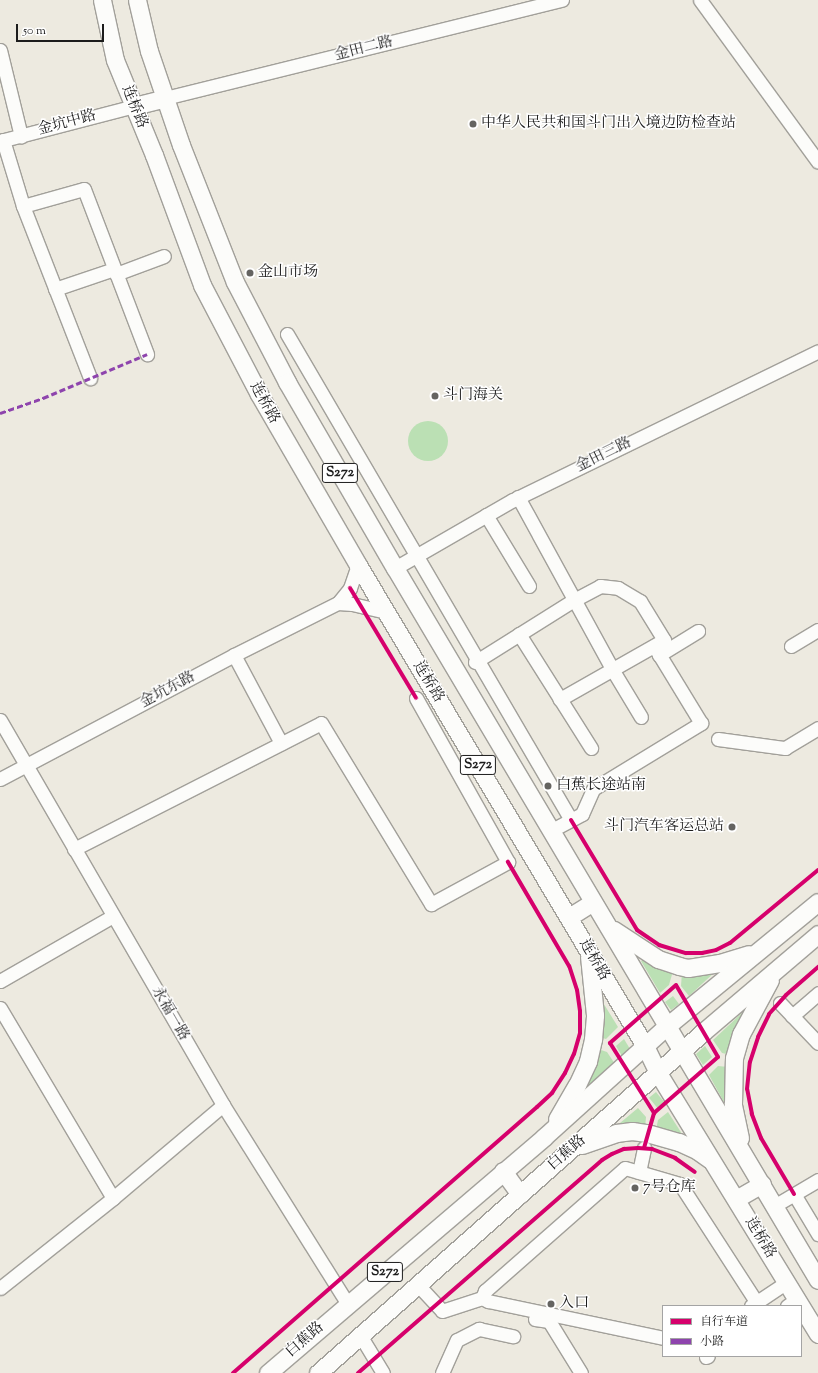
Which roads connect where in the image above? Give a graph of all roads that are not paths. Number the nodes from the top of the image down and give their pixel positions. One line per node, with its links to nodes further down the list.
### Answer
1 (102, 0): 7 (main road, 连桥路 / S272)
2 (137, 0): 6 (main road, 连桥路 / S272)
3 (562, 0): 6 (street, 金田二路)
4 (700, 0): 10 (street)
5 (1, 56): 8 (street)
6 (165, 98): 7 (main road); 23 (main road, 连桥路 / S272)
7 (134, 106): 8 (street, 金坑中路); 22 (main road, 连桥路 / S272)
8 (21, 136): 9 (street, 金坑中路)
9 (1, 141): 11 (street)
10 (818, 162)
11 (23, 206): 13 (street); 14 (street)
12 (164, 256): 13 (street)
13 (115, 271): 14 (street); 17 (street)
14 (55, 289): 18 (street)
15 (287, 334): 21 (street)
16 (818, 351): 19 (street, 金田三路)
17 (147, 354)
18 (90, 378)
19 (518, 497): 20 (street, 金田三路); 25 (street)
20 (486, 515): 21 (street, 金田三路); 24 (street)
21 (416, 556): 23 (street, 金田三路); 46 (street)
22 (358, 565): 26 (street, 金坑东路); 27 (main road, 连桥路 / S272)
23 (395, 568): 47 (main road, 连桥路 / S272)
24 (529, 586)
25 (574, 600): 30 (street); 32 (street); 35 (street)
26 (338, 603): 27 (street); 33 (street, 金坑东路)
27 (386, 612): 52 (main road, 连桥路 / S272)
28 (818, 630): 31 (street)
29 (698, 631): 32 (street)
30 (519, 634): 34 (street); 37 (street)
31 (790, 646)
32 (656, 651): 35 (street); 46 (street)
33 (234, 655): 42 (street); 44 (street, 金坑东路)
34 (475, 662)
35 (612, 669): 37 (street); 38 (street)
36 (416, 698): 42 (street)
37 (560, 699): 43 (street)
38 (641, 717)
39 (0, 720): 44 (street, 永福一路)
40 (818, 728): 41 (street)
41 (718, 739)
42 (282, 743): 48 (street)
43 (591, 748)
44 (26, 765): 45 (street, 金坑东路); 48 (street, 永福一路)
45 (0, 779)
46 (576, 817): 47 (street)
47 (552, 830): 49 (main road, 连桥路 / S272)
48 (74, 849): 51 (street, 永福一路)
49 (593, 902): 52 (main road); 53 (main road, 连桥路 / S272)
50 (818, 902): 55 (main road)
51 (113, 916): 58 (street); 68 (street, 永福一路)
52 (569, 917): 56 (main road, 连桥路 / S272)
53 (606, 924): 55 (main road); 63 (main road, 连桥路 / S272)
54 (818, 934): 57 (main road, 白蕉路)
55 (761, 949): 63 (main road)
56 (588, 950): 65 (main road, 连桥路 / S272); 69 (main road)
57 (778, 968): 66 (main road, 白蕉路); 72 (main road)
58 (0, 981)
59 (818, 993): 62 (street)
60 (780, 1003): 62 (street)
61 (0, 1008): 80 (street)
62 (792, 1016): 64 (street)
63 (667, 1026): 65 (main road, S272); 66 (main road, 连桥路 / S272)
64 (818, 1043)
65 (646, 1046): 67 (main road, 连桥路 / S272); 69 (main road, S272)
66 (681, 1051): 67 (main road, 白蕉路 / S272); 72 (main road, 连桥路)
67 (658, 1073): 71 (main road, 白蕉路 / S272); 73 (main road, 连桥路)
68 (224, 1105): 80 (street); 90 (street, 永福一路)
69 (544, 1137): 74 (main road, 白蕉路 / S272)
70 (644, 1148): 75 (street)
71 (565, 1155): 73 (main road); 78 (main road, 白蕉路 / S272)
72 (745, 1156): 77 (main road, 连桥路)
73 (715, 1164): 81 (main road, 连桥路)
74 (503, 1172): 78 (main road); 90 (main road, 白蕉路 / S272)
75 (639, 1172): 88 (street); 91 (street)
76 (818, 1180): 79 (street)
77 (762, 1184): 81 (main road); 82 (main road, 连桥路)
78 (520, 1194): 86 (main road, 白蕉路 / S272)
79 (794, 1194): 82 (street); 83 (street)
80 (114, 1198): 87 (street)
81 (736, 1199): 85 (main road, 连桥路)
82 (774, 1206): 84 (main road, 连桥路)
83 (818, 1234)
84 (818, 1280)
85 (787, 1282): 89 (main road, 连桥路); 91 (street)
86 (418, 1285): 88 (street); 94 (main road, 白蕉路 / S272)
87 (0, 1288)
88 (476, 1300): 96 (street); 101 (street)
89 (792, 1303)
90 (348, 1304): 97 (main road, 白蕉路 / S272)
91 (754, 1304)
92 (802, 1315): 93 (main road, 连桥路)
93 (818, 1334)
94 (360, 1335): 98 (main road, 白蕉路 / S272); 99 (street)
95 (513, 1336): 100 (street)
96 (662, 1338)
97 (268, 1373)
98 (318, 1373)
99 (383, 1373)
100 (442, 1373)
101 (581, 1373)

